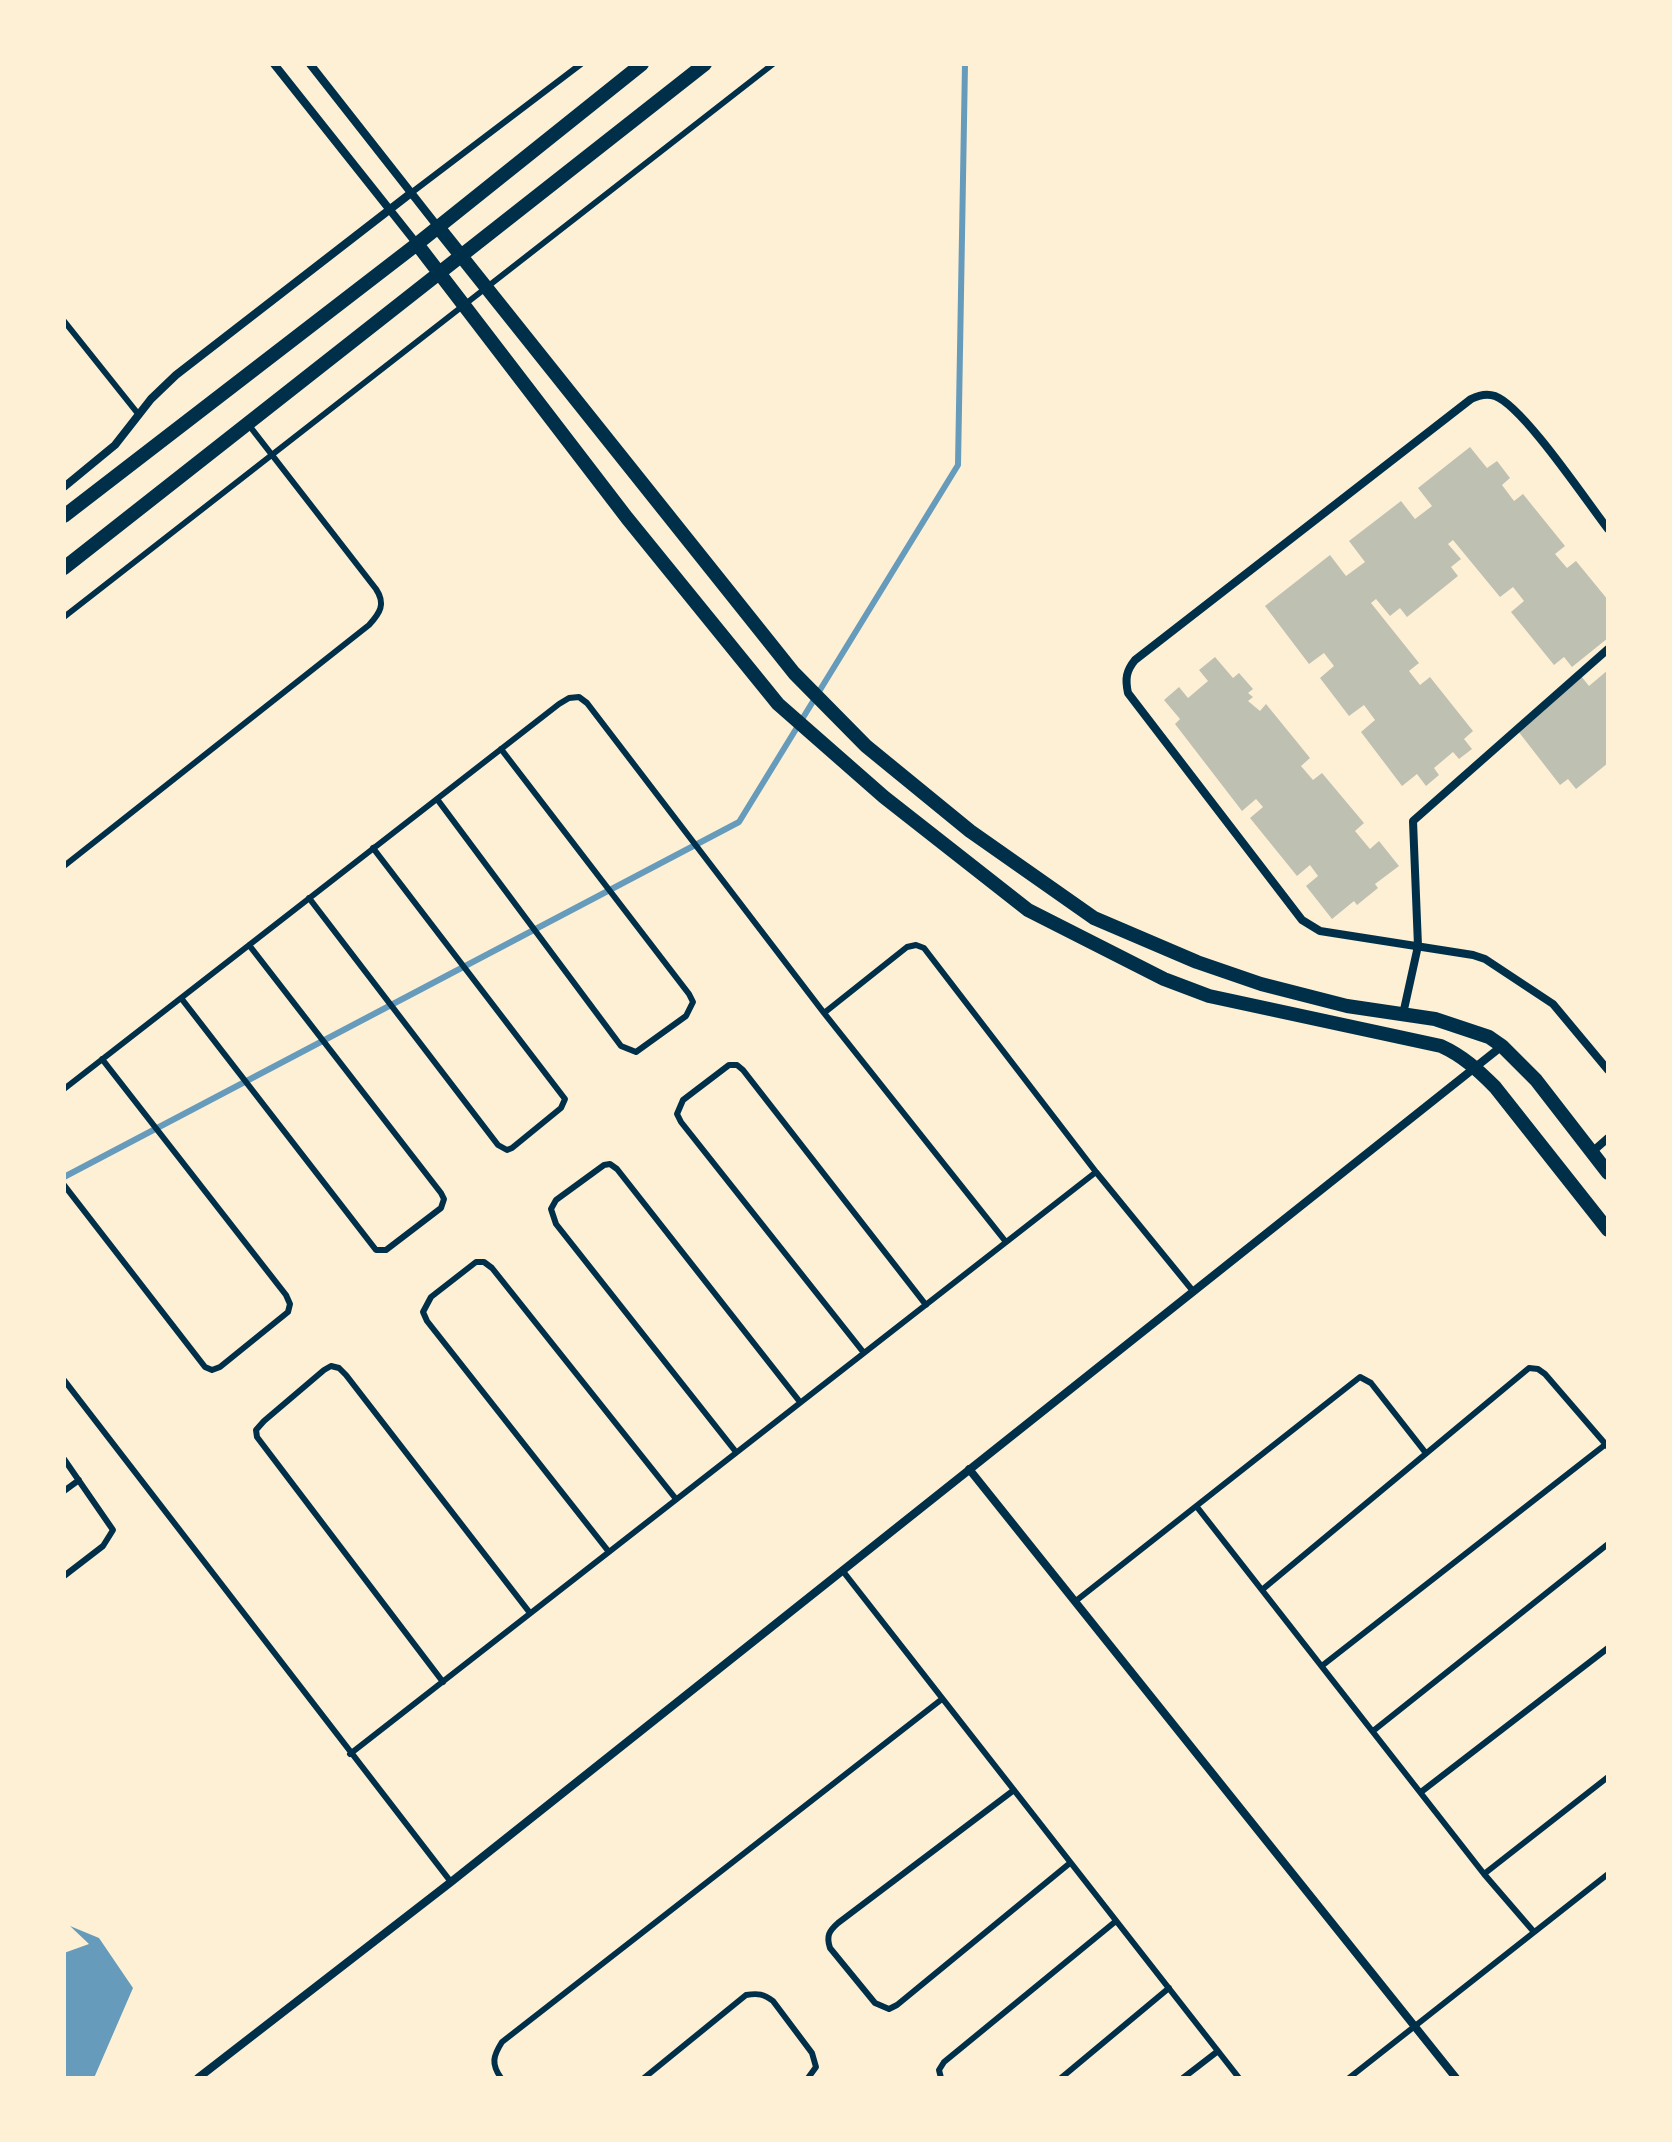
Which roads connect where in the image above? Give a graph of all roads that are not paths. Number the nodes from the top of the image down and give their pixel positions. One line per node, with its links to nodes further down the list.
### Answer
1 (274, 64): 8 (street)
2 (310, 64): 7 (street)
3 (581, 64): 7 (lane)
4 (642, 64): 9 (street)
5 (705, 64): 11 (street)
6 (773, 64): 13 (lane)
7 (411, 193): 8 (street); 9 (street)
8 (390, 210): 10 (street); 16 (street)
9 (438, 227): 10 (street); 11 (street)
10 (417, 244): 12 (street); 20 (street)
11 (461, 256): 12 (street); 13 (street)
12 (439, 274): 14 (street); 17 (street)
13 (484, 288): 14 (lane); 34 (street)
14 (463, 304): 18 (lane); 37 (street)
15 (64, 321): 16 (lane)
16 (139, 415): 19 (street)
17 (248, 424): 18 (lane); 22 (street)
18 (271, 454): 23 (lane); 28 (lane)
19 (64, 487)
20 (64, 516)
21 (1608, 529): 31 (street)
22 (64, 568)
23 (64, 617)
24 (1608, 649): 31 (street)
25 (501, 749): 26 (lane); 26 (lane); 33 (lane)
26 (437, 799): 27 (lane)
27 (373, 848): 29 (lane); 29 (lane)
28 (64, 866)
29 (309, 898): 30 (lane)
30 (249, 945): 32 (lane); 32 (lane)
31 (1418, 946): 34 (street); 38 (street)
32 (181, 998): 36 (lane)
33 (824, 1013): 42 (lane); 46 (lane)
34 (1403, 1014): 35 (street)
35 (1502, 1046): 37 (street); 41 (street)
36 (102, 1059): 39 (lane); 44 (lane)
37 (1475, 1066): 45 (street); 47 (street)
38 (1608, 1070)
39 (64, 1089)
40 (1608, 1138): 41 (street)
41 (1592, 1152): 43 (street)
42 (1096, 1172): 46 (lane); 47 (lane)
43 (1608, 1173)
44 (64, 1185)
45 (1608, 1230)
46 (1006, 1242): 48 (lane)
47 (1193, 1291): 56 (street)
48 (926, 1305): 49 (lane); 49 (lane)
49 (864, 1353): 51 (lane)
50 (64, 1380): 73 (lane)
51 (800, 1402): 53 (lane); 53 (lane)
52 (1607, 1446): 54 (lane); 69 (lane)
53 (736, 1452): 59 (lane)
54 (1425, 1452): 60 (lane); 65 (lane)
55 (64, 1459): 57 (lane)
56 (969, 1469): 63 (street); 66 (street)
57 (79, 1480): 58 (lane); 64 (lane)
58 (64, 1491)
59 (676, 1499): 62 (lane); 62 (lane)
60 (1197, 1507): 65 (lane); 66 (lane)
61 (1608, 1544): 72 (lane)
62 (609, 1552): 67 (lane)
63 (842, 1570): 71 (lane); 80 (street)
64 (64, 1576)
65 (1263, 1589): 69 (lane)
66 (1077, 1600): 84 (street)
67 (530, 1613): 70 (lane); 70 (lane)
68 (1608, 1648): 76 (lane)
69 (1323, 1665): 72 (lane)
70 (443, 1682): 73 (lane)
71 (942, 1699): 75 (lane); 87 (lane)
72 (1373, 1731): 76 (lane)
73 (350, 1754): 80 (lane)
74 (1608, 1777): 78 (lane)
75 (1014, 1790): 77 (lane); 77 (lane)
76 (1421, 1792): 78 (lane)
77 (1070, 1863): 81 (lane)
78 (1484, 1874): 82 (lane)
79 (1608, 1874): 82 (lane)
80 (451, 1882): 86 (street)
81 (1116, 1921): 83 (lane); 90 (lane)
82 (1534, 1932): 84 (lane)
83 (1169, 1988): 85 (lane); 91 (lane)
84 (1415, 2026): 94 (lane); 95 (street)
85 (1218, 2051): 92 (lane); 93 (lane)
86 (198, 2078)
87 (501, 2078)
88 (644, 2078): 89 (lane)
89 (808, 2078)
90 (941, 2078)
91 (1061, 2078)
92 (1183, 2078)
93 (1239, 2078)
94 (1349, 2078)
95 (1456, 2078)

